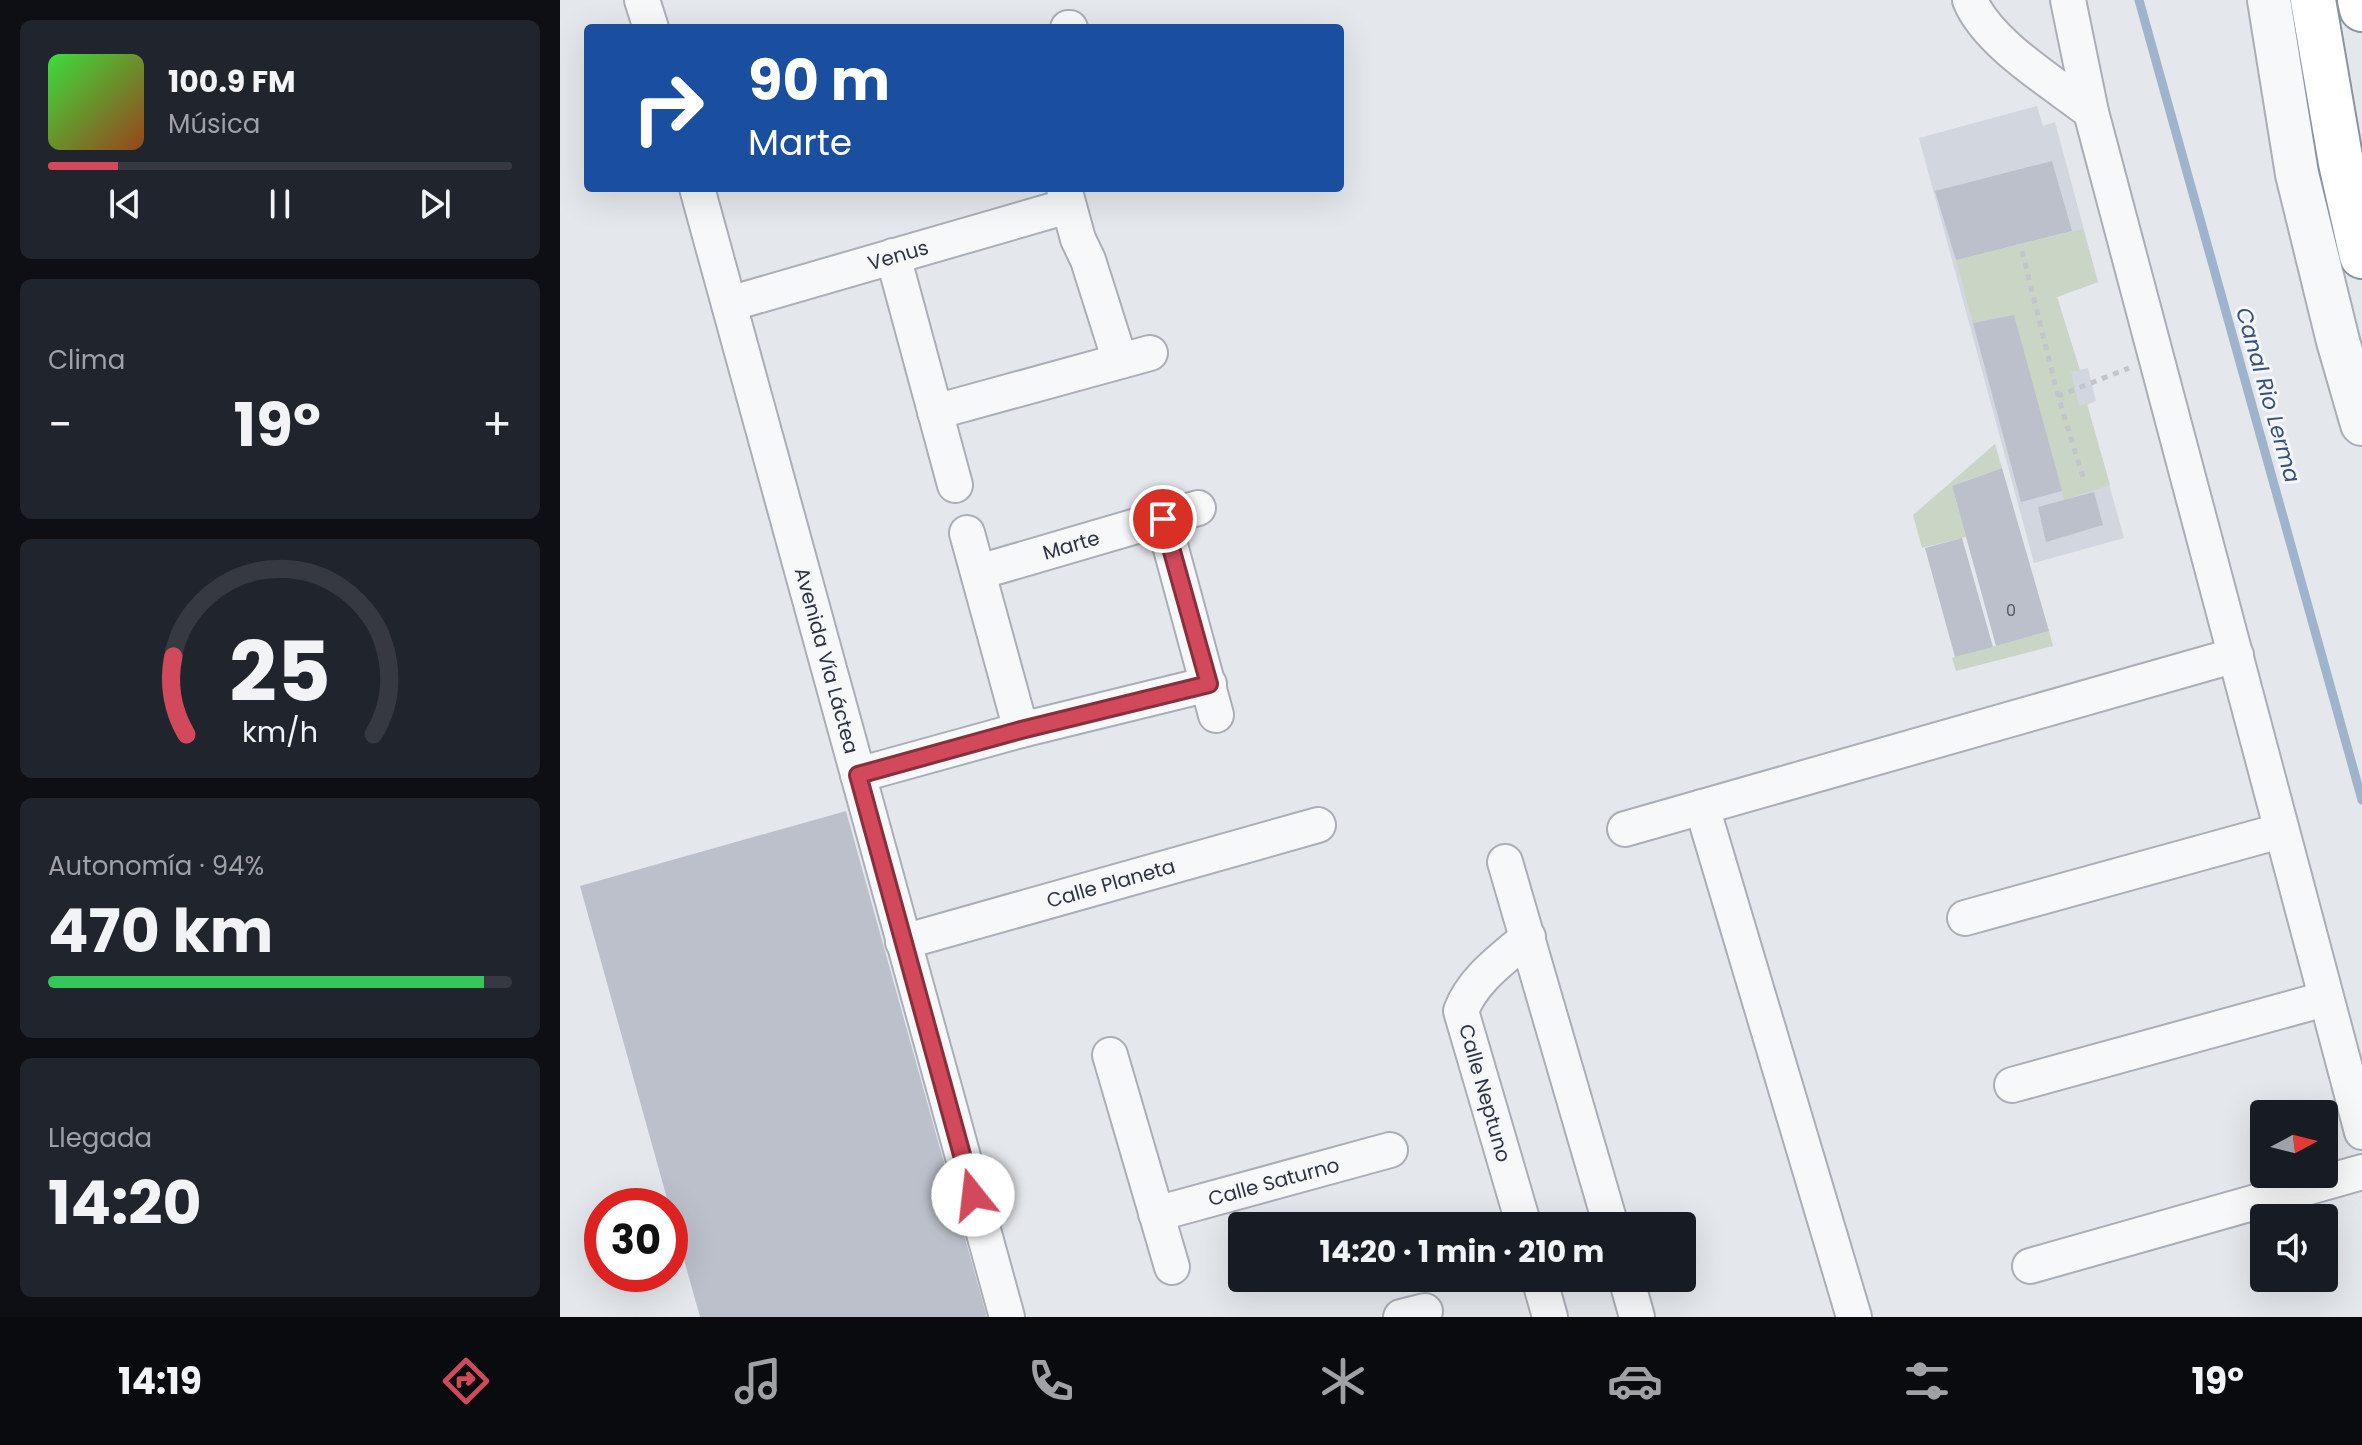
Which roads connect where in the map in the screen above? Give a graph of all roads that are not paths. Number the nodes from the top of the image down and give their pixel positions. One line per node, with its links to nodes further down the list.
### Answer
1 (642, 0): 8 (street)
2 (1970, 0): 9 (street)
3 (2068, 0): 9 (street)
4 (2269, 0): 16 (street)
5 (2313, 0): 13 (highway)
6 (2360, 0): 7 (highway)
7 (2362, 9)
8 (650, 24)
9 (2091, 112): 22 (street)
10 (698, 192): 14 (street, Avenida Vía Láctea)
11 (1066, 197): 12 (street, Venus); 15 (street, Venus)
12 (893, 256): 14 (street, Venus); 15 (street)
13 (2362, 256)
14 (729, 304): 24 (street, Avenida Vía Láctea)
15 (935, 412): 17 (street)
16 (2362, 424)
17 (955, 485)
18 (1198, 508): 19 (street, Marte)
19 (1163, 519): 21 (street, Marte); 23 (street)
20 (967, 533): 21 (street)
21 (979, 572): 23 (street)
22 (2236, 655): 25 (street); 28 (street)
23 (1021, 730): 24 (street)
24 (858, 775): 32 (street, Avenida Vía Láctea)
25 (1702, 807): 27 (street); 49 (street)
26 (1318, 825): 32 (street, Calle Planeta)
27 (1625, 829)
28 (2280, 831): 30 (street); 33 (street)
29 (1505, 862): 31 (street)
30 (1965, 918)
31 (1528, 937): 39 (street, Calle Neptuno); 40 (street)
32 (903, 942): 46 (street, Avenida Vía Láctea)
33 (2325, 999): 35 (street); 36 (street)
34 (1110, 1055): 41 (street)
35 (2012, 1085)
36 (2362, 1132)
37 (1390, 1150): 41 (street, Calle Saturno)
38 (2362, 1172): 42 (street)
39 (1520, 1212)
40 (1607, 1212)
41 (1156, 1214): 43 (street)
42 (2030, 1266)
43 (1172, 1267)
44 (1543, 1292): 47 (street)
45 (1630, 1292): 48 (street)
46 (1007, 1317)
47 (1550, 1317)
48 (1637, 1317)
49 (1854, 1317)

